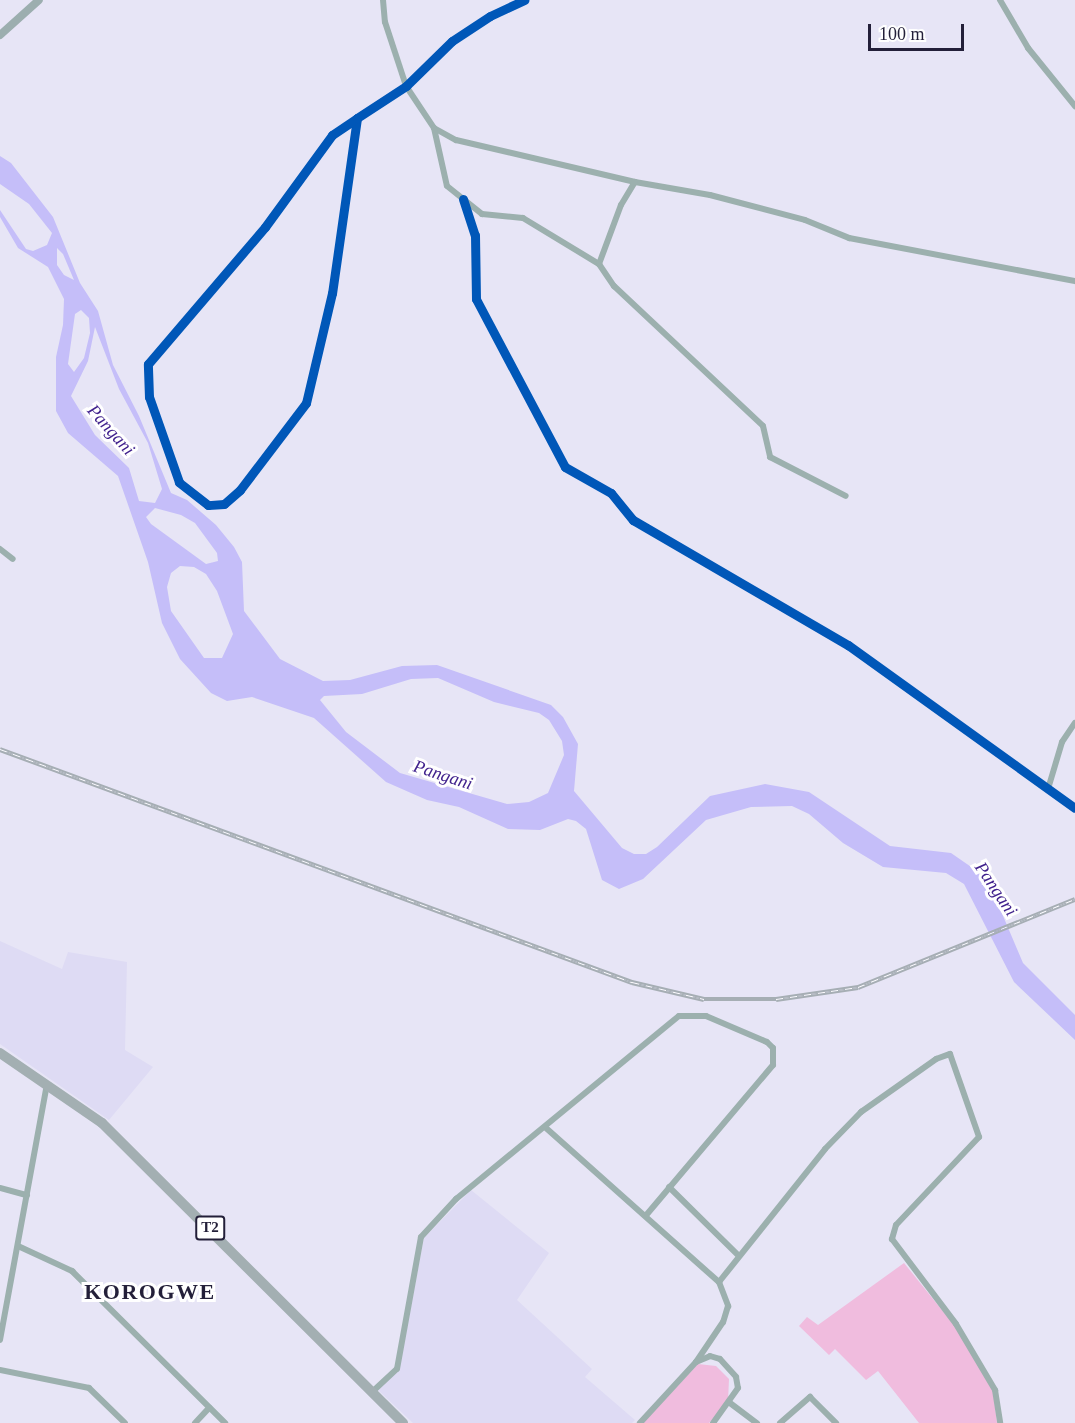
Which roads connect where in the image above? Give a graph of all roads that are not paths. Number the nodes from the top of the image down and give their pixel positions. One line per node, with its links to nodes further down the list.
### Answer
1 (39, 0): 5 (main road)
2 (383, 0): 6 (street)
3 (524, 0): 6 (street)
4 (1000, 0): 7 (street)
5 (0, 35)
6 (405, 86): 8 (street); 9 (street)
7 (1075, 106)
8 (357, 118): 8 (street)
9 (434, 128): 10 (street); 11 (street)
10 (635, 182): 12 (street); 13 (street)
11 (463, 199): 12 (street); 18 (street)
12 (599, 264): 14 (street)
13 (1075, 281)
14 (846, 496)
15 (0, 549): 16 (street)
16 (13, 559)
17 (1075, 723): 18 (street)
18 (1048, 789): 19 (street)
19 (1075, 808)
20 (0, 1053): 21 (highway, T2)
21 (47, 1085): 25 (street); 33 (highway, T2)
22 (546, 1128): 23 (street); 26 (street); 33 (street)
23 (669, 1187): 26 (street); 28 (street)
24 (0, 1188): 25 (street)
25 (27, 1195): 27 (street)
26 (647, 1214): 29 (street)
27 (18, 1246): 30 (street); 35 (street)
28 (738, 1255): 29 (street); 45 (street)
29 (719, 1282): 31 (street)
30 (0, 1341)
31 (696, 1362): 34 (street); 40 (street)
32 (0, 1370): 36 (street)
33 (371, 1393): 39 (highway, T2)
34 (730, 1403): 41 (street); 42 (street)
35 (209, 1408): 37 (street); 38 (street)
36 (125, 1423)
37 (195, 1423)
38 (225, 1423)
39 (403, 1423)
40 (640, 1423)
41 (713, 1423)
42 (757, 1423)
43 (780, 1423): 44 (street)
44 (836, 1423)
45 (1000, 1423)

